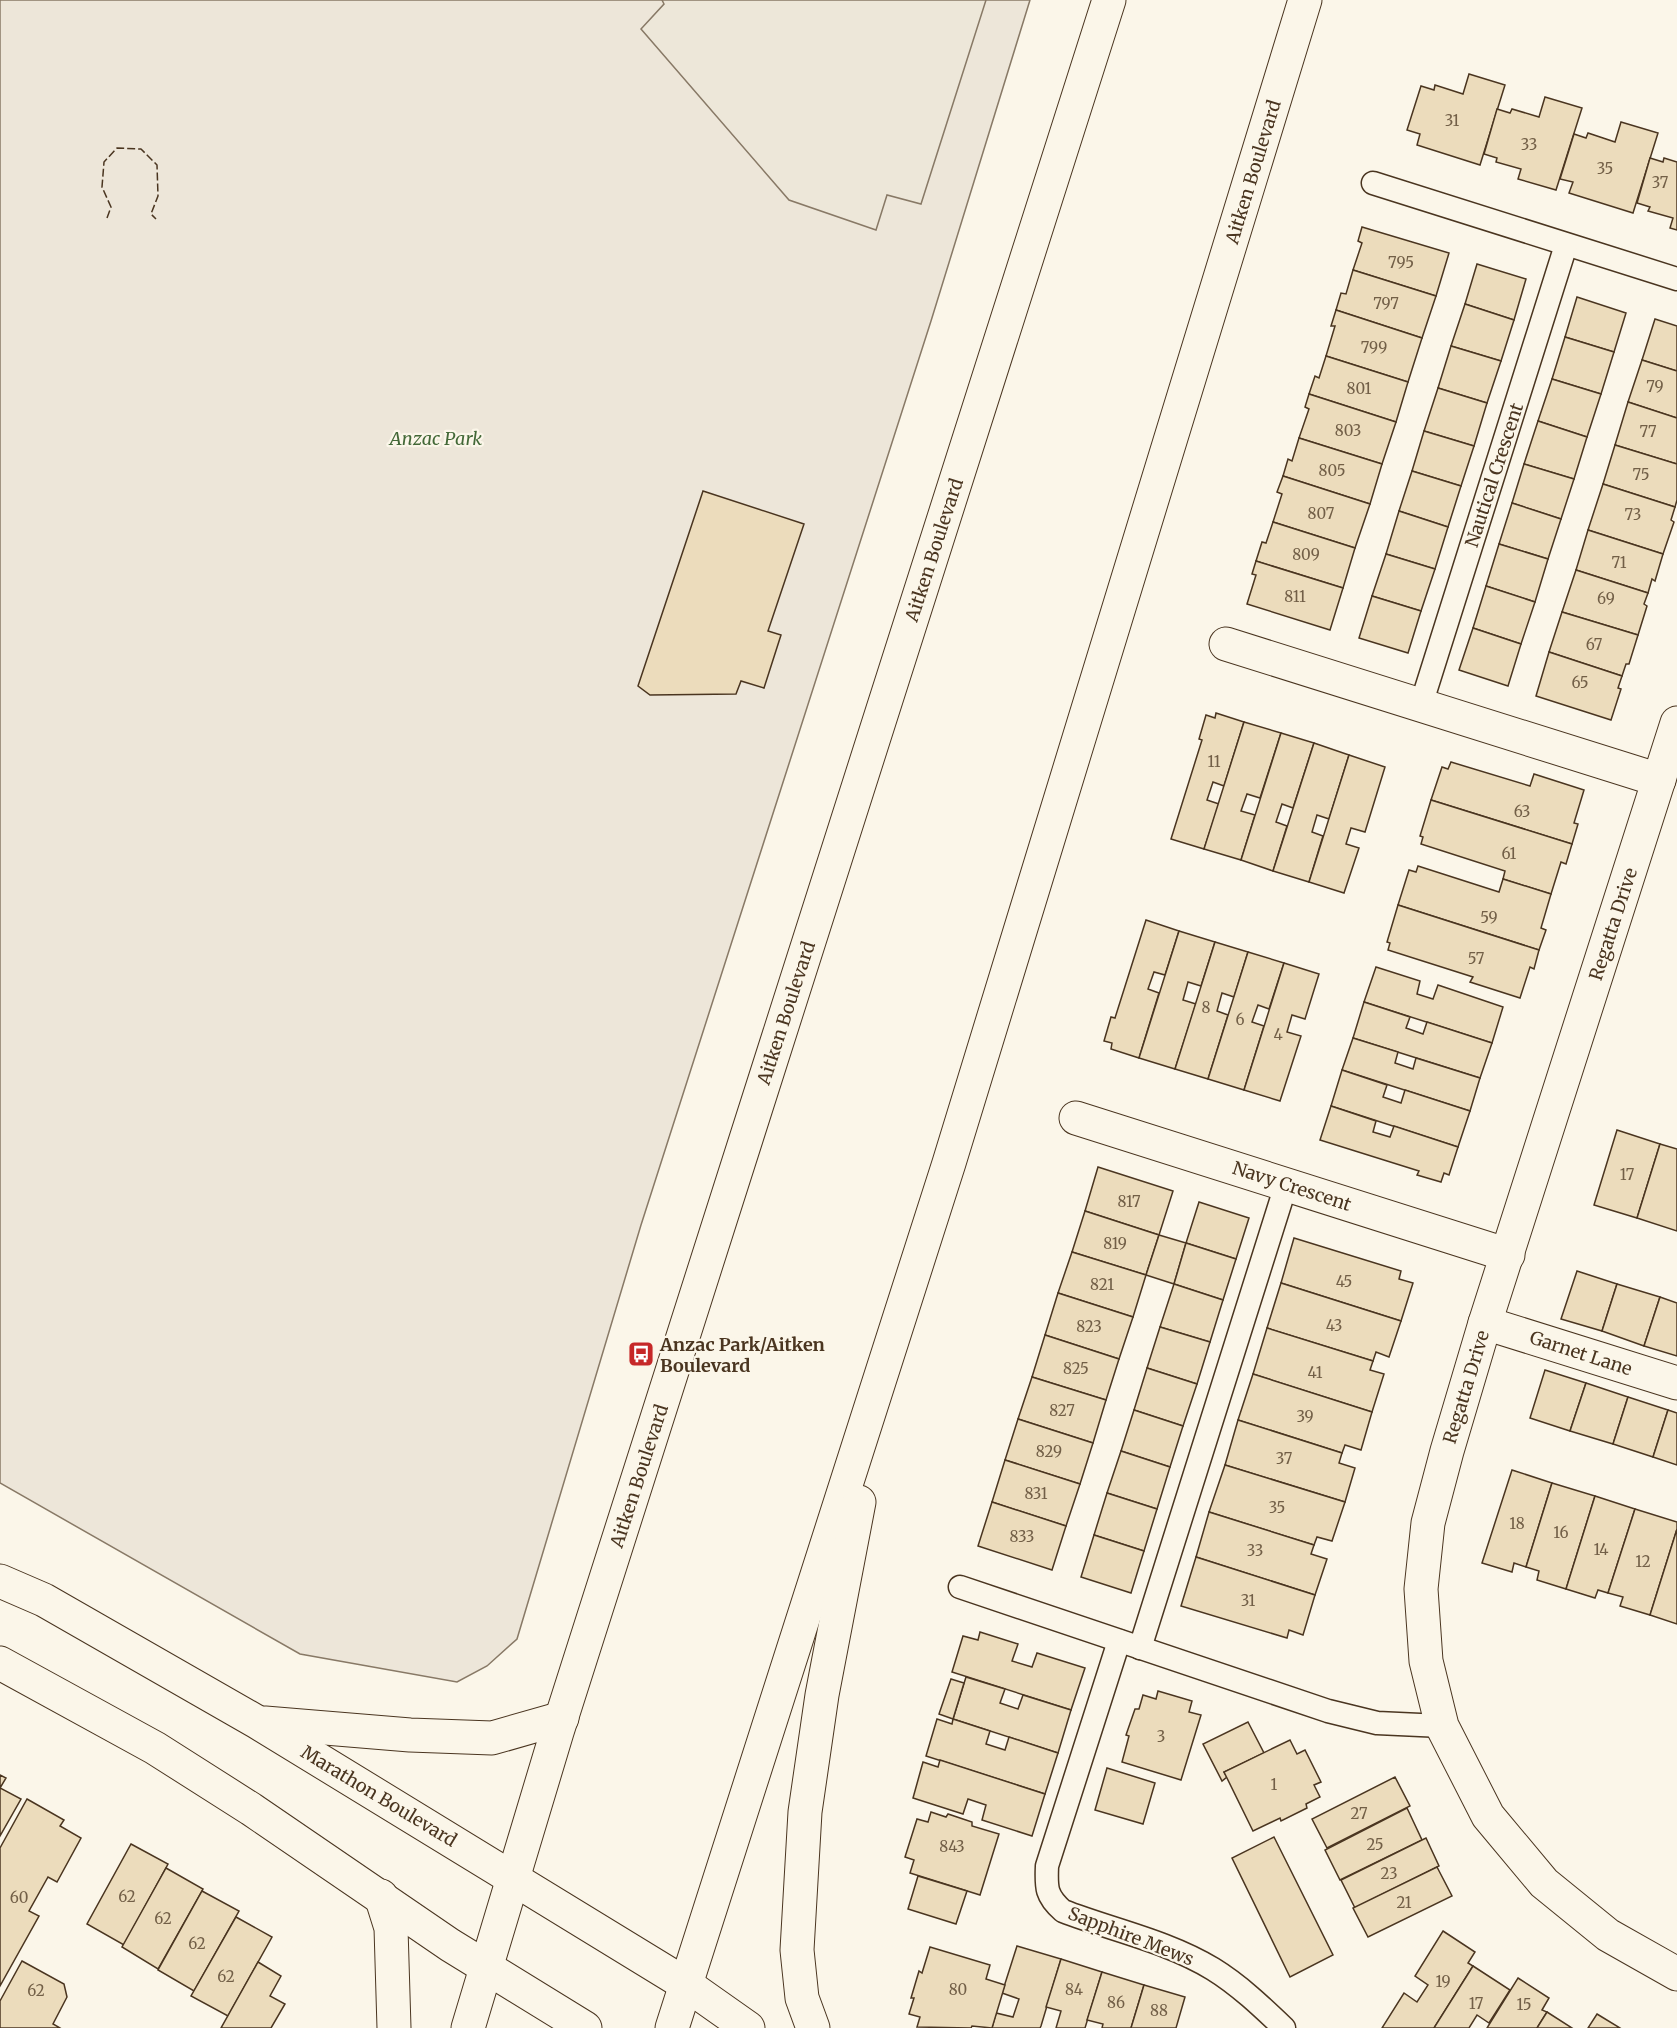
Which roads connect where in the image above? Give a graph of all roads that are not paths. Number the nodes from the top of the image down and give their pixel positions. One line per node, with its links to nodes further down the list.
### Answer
1 (1109, 0): 20 (street, Aitken Boulevard)
2 (1305, 0): 14 (street, Aitken Boulevard)
3 (1373, 183): 4 (lane)
4 (1566, 245): 5 (lane); 7 (lane, Nautical Crescent)
5 (1677, 279)
6 (1226, 644): 7 (street)
7 (1421, 705): 9 (street)
8 (1677, 723): 9 (street, Regatta Drive)
9 (1662, 801): 12 (street, Regatta Drive)
10 (1076, 1118): 11 (street, Navy Crescent)
11 (1286, 1185): 12 (street, Navy Crescent); 18 (lane, Sapphire Mews)
12 (1508, 1255): 13 (street, Regatta Drive)
13 (1485, 1323): 15 (street, Garnet Lane); 22 (street, Regatta Drive)
14 (887, 1356): 27 (street, Aitken Boulevard); 33 (street)
15 (1677, 1383)
16 (0, 1581): 21 (street, Marathon Boulevard)
17 (960, 1587): 18 (lane)
18 (1130, 1644): 22 (lane); 34 (lane, Sapphire Mews)
19 (0, 1663): 24 (street)
20 (562, 1718): 21 (street); 23 (street, Aitken Boulevard)
21 (257, 1722): 23 (street, Marathon Boulevard)
22 (1442, 1726): 26 (street, Regatta Drive)
23 (513, 1878): 25 (street, Aitken Boulevard); 27 (street, Marathon Boulevard)
24 (381, 1896): 25 (street); 28 (street)
25 (486, 1967): 29 (street, Aitken Boulevard); 30 (street)
26 (1677, 1974)
27 (687, 1984): 31 (street, Aitken Boulevard); 32 (street, Marathon Boulevard)
28 (394, 2028)
29 (468, 2028)
30 (585, 2028)
31 (672, 2028)
32 (748, 2028)
33 (813, 2028)
34 (1284, 2028)

